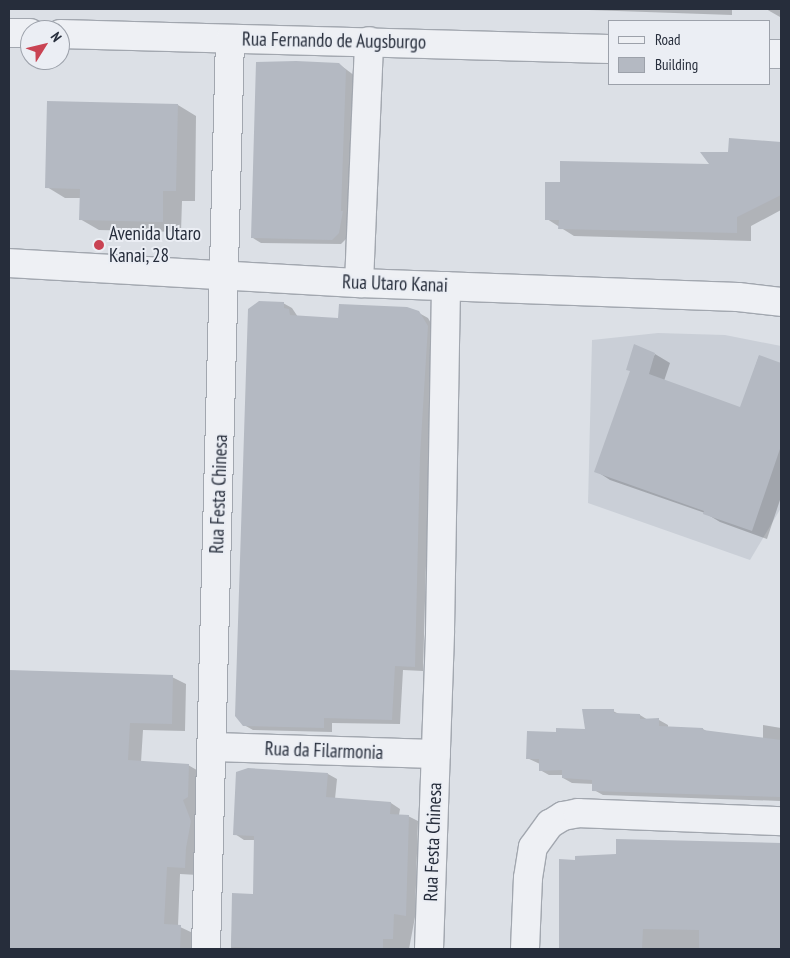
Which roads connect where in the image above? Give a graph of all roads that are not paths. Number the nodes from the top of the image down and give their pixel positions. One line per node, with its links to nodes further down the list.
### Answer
1 (70, 34): 2 (street, Rua Fernando de Augsburgo)
2 (230, 39): 3 (street, Rua Fernando de Augsburgo); 6 (street, Rua Festa Chinesa)
3 (369, 41): 4 (street, Rua Fernando de Augsburgo); 7 (street)
4 (608, 49)
5 (9, 263): 6 (street, Rua Utaro Kanai)
6 (224, 275): 7 (street, Rua Utaro Kanai); 10 (street, Rua Festa Chinesa)
7 (359, 283): 8 (street, Rua Utaro Kanai)
8 (446, 286): 9 (street, Rua Utaro Kanai); 11 (street, Rua Festa Chinesa)
9 (781, 302)
10 (212, 747): 11 (street, Rua da Filarmonia); 13 (street, Rua Festa Chinesa)
11 (436, 754): 14 (street, Rua Festa Chinesa)
12 (781, 821): 15 (street)
13 (206, 949)
14 (429, 949)
15 (525, 949)

